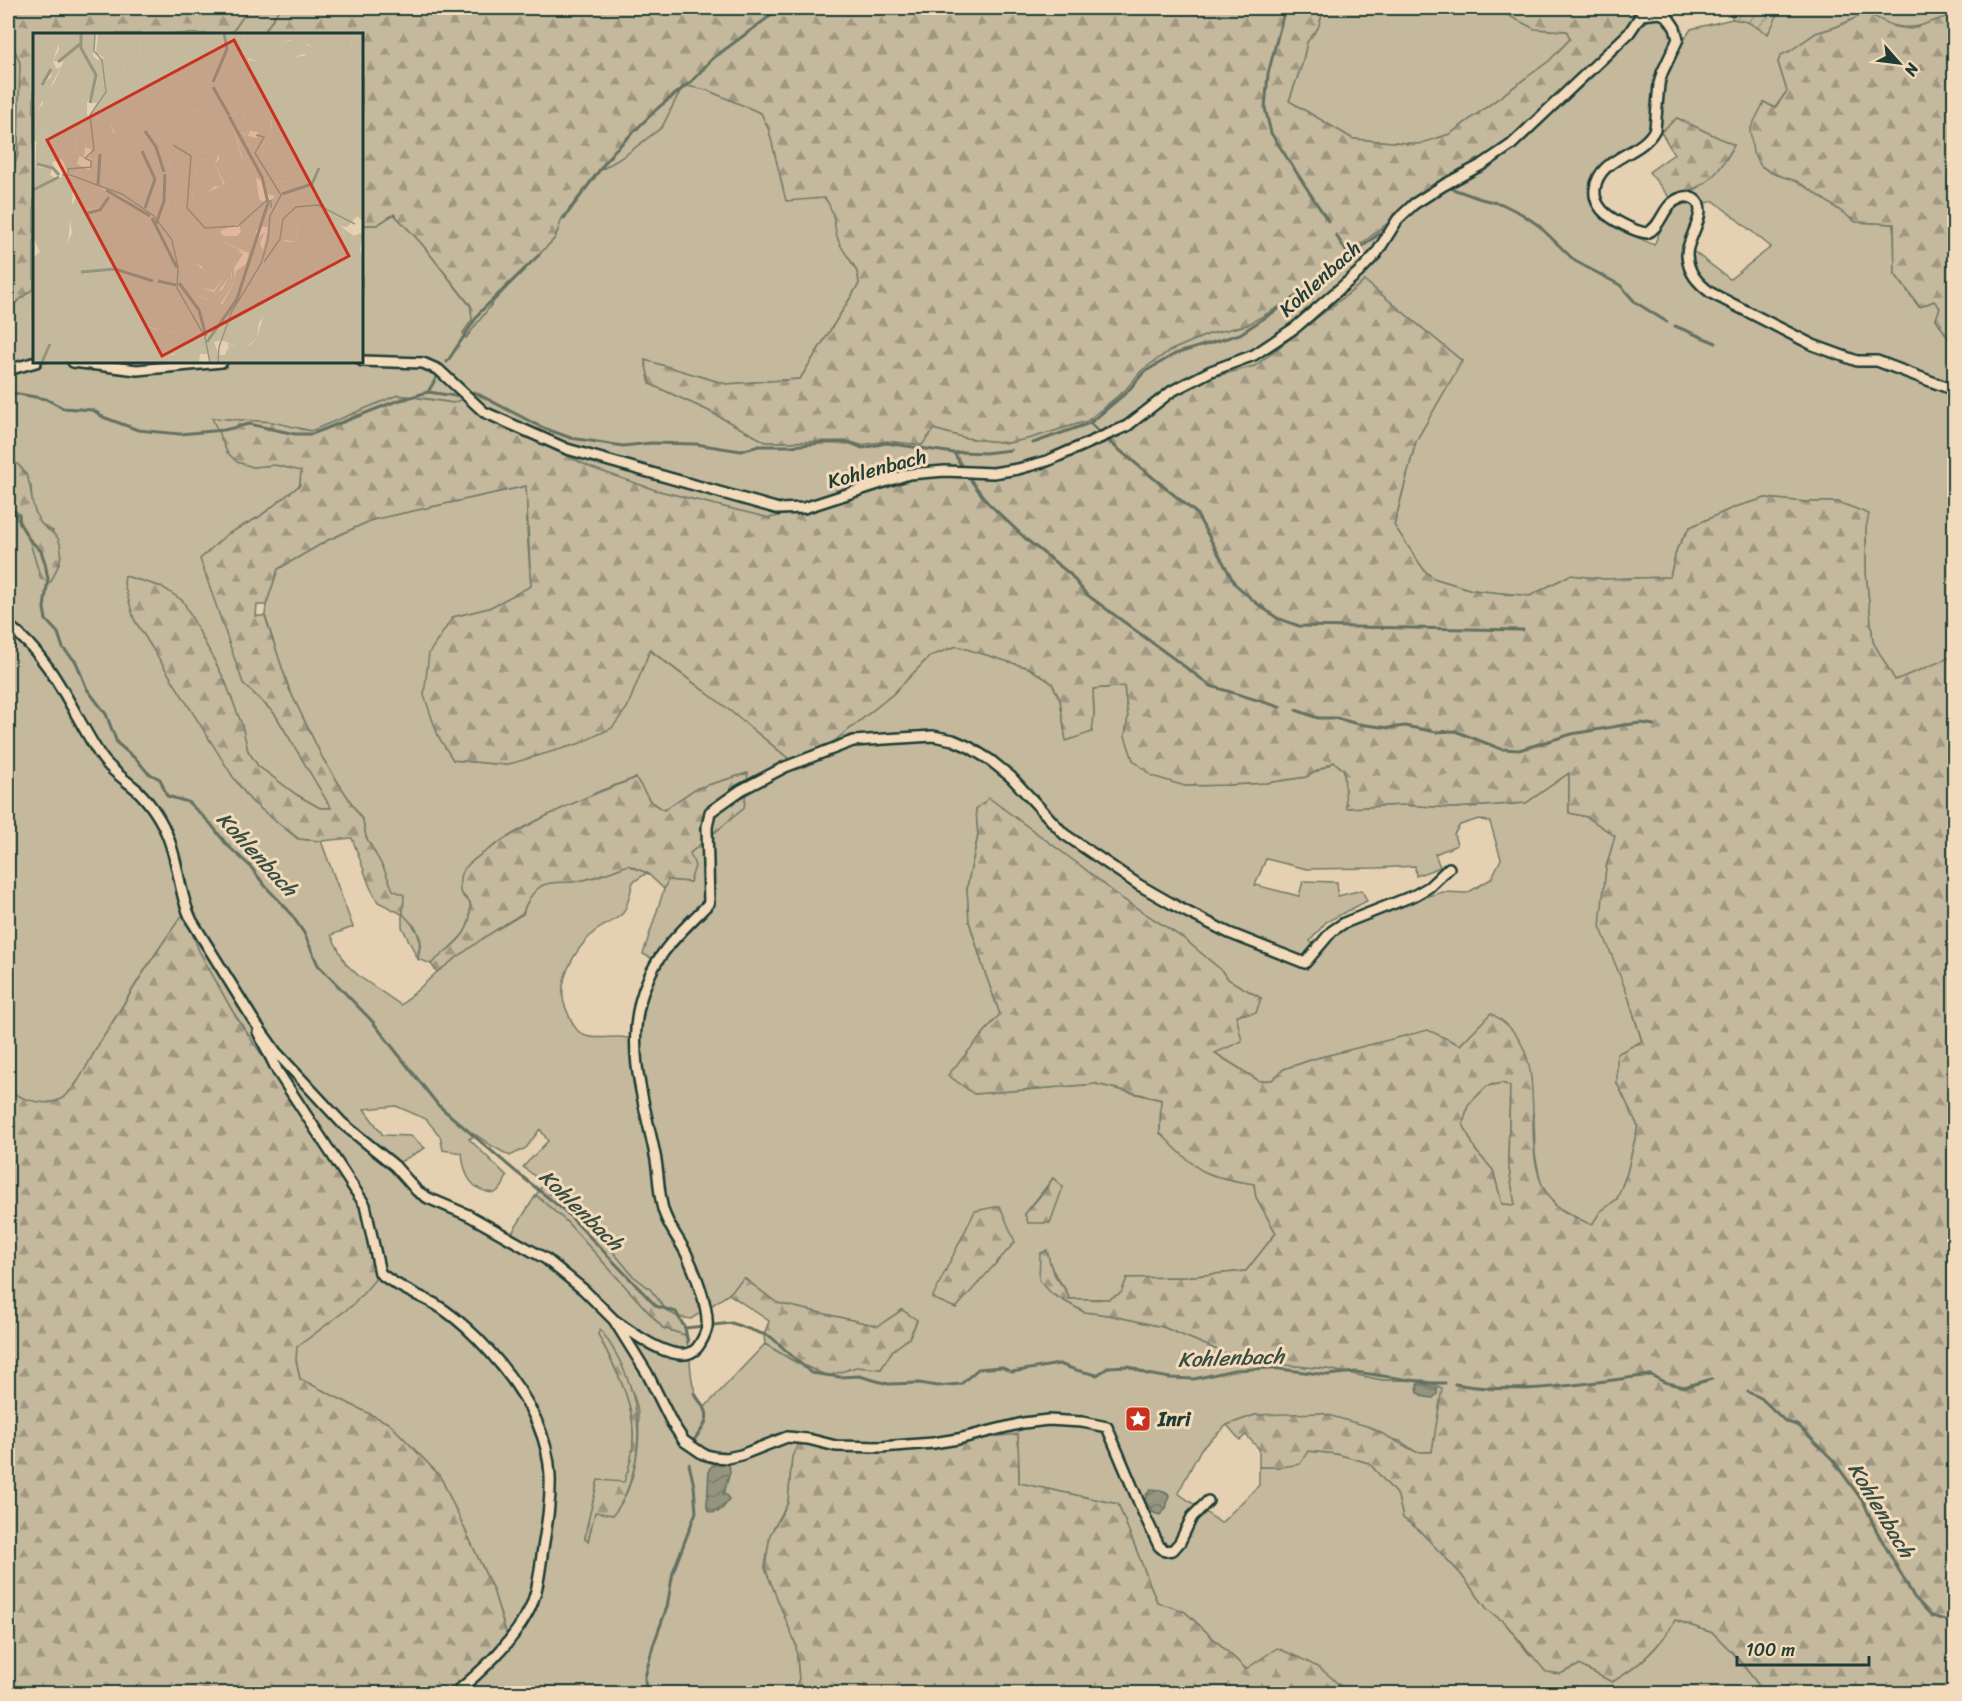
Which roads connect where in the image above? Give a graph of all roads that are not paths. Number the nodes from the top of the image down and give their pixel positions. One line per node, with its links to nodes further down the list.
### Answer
1 (1642, 11): 2 (street, Kohlenbach); 7 (street, Kohlenbach)
2 (363, 361)
3 (33, 363): 6 (street)
4 (81, 363): 5 (street)
5 (211, 363)
6 (8, 370)
7 (1954, 390)
8 (8, 625): 10 (street)
9 (1449, 868): 11 (street)
10 (254, 1021): 11 (street); 13 (street)
11 (614, 1320): 12 (street)
12 (1208, 1501)
13 (454, 1694)

